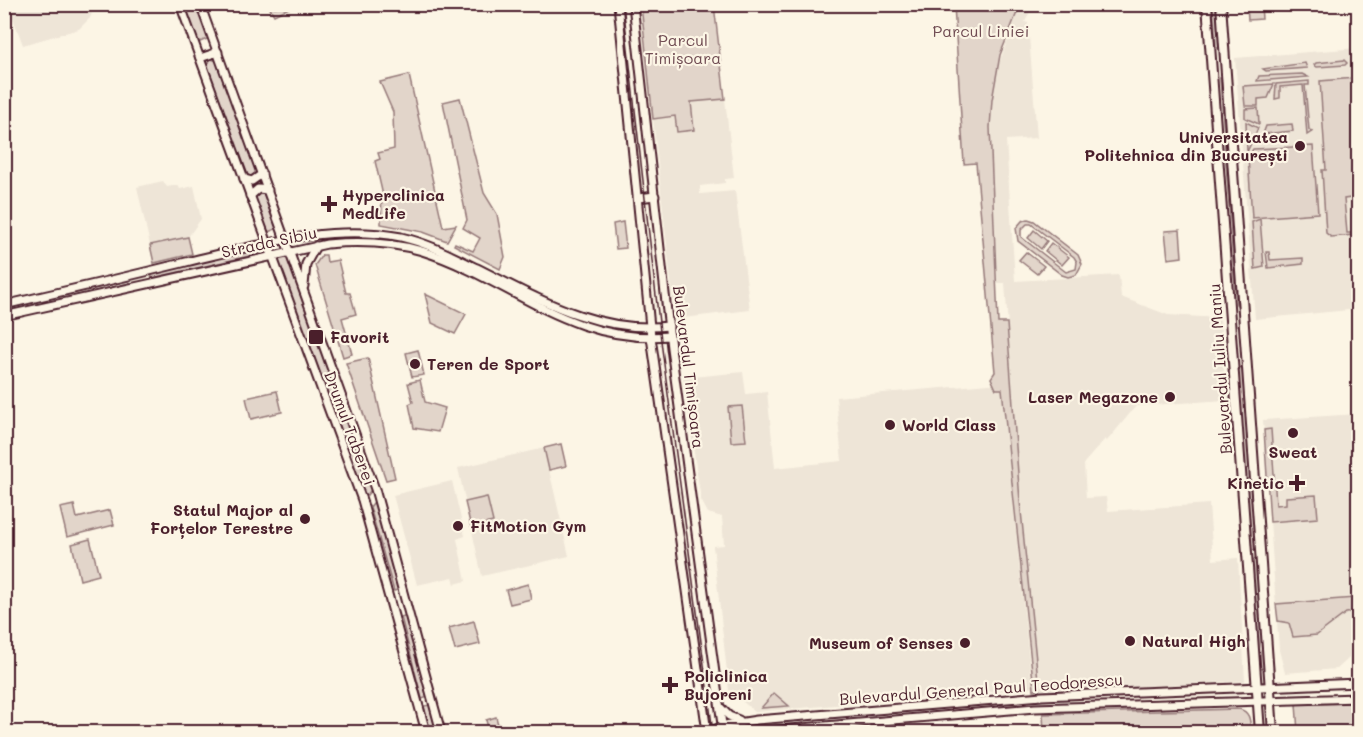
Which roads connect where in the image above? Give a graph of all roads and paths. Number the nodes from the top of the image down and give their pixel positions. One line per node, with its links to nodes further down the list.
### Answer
1 (180, 4): 8 (main road, Drumul Taberei)
2 (200, 4): 7 (main road, Drumul Taberei)
3 (618, 4): 10 (main road, Bulevardul Timișoara)
4 (633, 4): 9 (main road, Bulevardul Timișoara)
5 (1207, 4): 27 (main road, Bulevardul Iuliu Maniu)
6 (1221, 4): 26 (main road, Bulevardul Iuliu Maniu)
7 (218, 52): 8 (main road); 11 (main road, Drumul Taberei)
8 (200, 58): 12 (main road, Drumul Taberei)
9 (641, 74): 10 (main road); 15 (main road, Bulevardul Timișoara)
10 (625, 76): 16 (main road, Bulevardul Timișoara)
11 (262, 174): 12 (main road); 13 (main road, Drumul Taberei)
12 (244, 179): 14 (main road, Drumul Taberei)
13 (268, 190): 14 (main road); 17 (main road, Drumul Taberei)
14 (250, 196): 18 (main road, Drumul Taberei)
15 (655, 196): 16 (main road); 29 (main road, Bulevardul Timișoara)
16 (638, 198): 30 (main road, Bulevardul Timișoara)
17 (286, 239): 18 (main road, Strada Sibiu); 20 (main road, Drumul Taberei); 30 (main road, Strada Sibiu)
18 (267, 244): 21 (main road, Drumul Taberei); 23 (main road, Strada Sibiu)
19 (316, 246): 20 (main road, Strada Sibiu); 22 (main road); 32 (main road, Strada Sibiu)
20 (290, 251): 21 (main road, Strada Sibiu); 22 (main road, Drumul Taberei)
21 (271, 255): 25 (main road, Strada Sibiu); 34 (main road, Drumul Taberei)
22 (304, 291): 33 (main road, Drumul Taberei)
23 (44, 296): 24 (main road, Strada Sibiu); 25 (main road)
24 (4, 305)
25 (46, 306): 28 (main road, Strada Sibiu)
26 (1243, 308): 27 (main road); 36 (main road, Bulevardul Iuliu Maniu)
27 (1229, 309): 37 (main road, Bulevardul Iuliu Maniu)
28 (4, 316)
29 (669, 326): 30 (main road, Strada Sibiu); 31 (main road, Bulevardul Timișoara)
30 (650, 328): 32 (main road, Bulevardul Timișoara)
31 (670, 336): 32 (main road, Strada Sibiu); 41 (main road, Bulevardul Timișoara)
32 (651, 338): 46 (main road, Bulevardul Timișoara)
33 (376, 495): 34 (main road); 45 (main road, Drumul Taberei)
34 (362, 500): 44 (main road, Drumul Taberei)
35 (1359, 683): 36 (main road, Bulevardul General Paul Teodorescu)
36 (1270, 686): 37 (main road, Bulevardul General Paul Teodorescu); 40 (main road, Bulevardul Iuliu Maniu)
37 (1257, 687): 39 (main road, Bulevardul Iuliu Maniu); 42 (main road, Bulevardul General Paul Teodorescu)
38 (1359, 698): 40 (main road, Bulevardul General Paul Teodorescu)
39 (1258, 700): 40 (main road, Bulevardul General Paul Teodorescu); 47 (main road, Bulevardul General Paul Teodorescu); 48 (main road, Bulevardul Iuliu Maniu)
40 (1271, 700): 49 (main road, Bulevardul Iuliu Maniu)
41 (720, 707): 42 (main road); 43 (main road, Bulevardul Timișoara)
42 (744, 721): 43 (main road, Bulevardul General Paul Teodorescu)
43 (723, 729): 46 (main road, Bulevardul General Paul Teodorescu)
44 (426, 732)
45 (441, 732)
46 (708, 732)
47 (754, 732)
48 (1260, 732)
49 (1273, 732)

